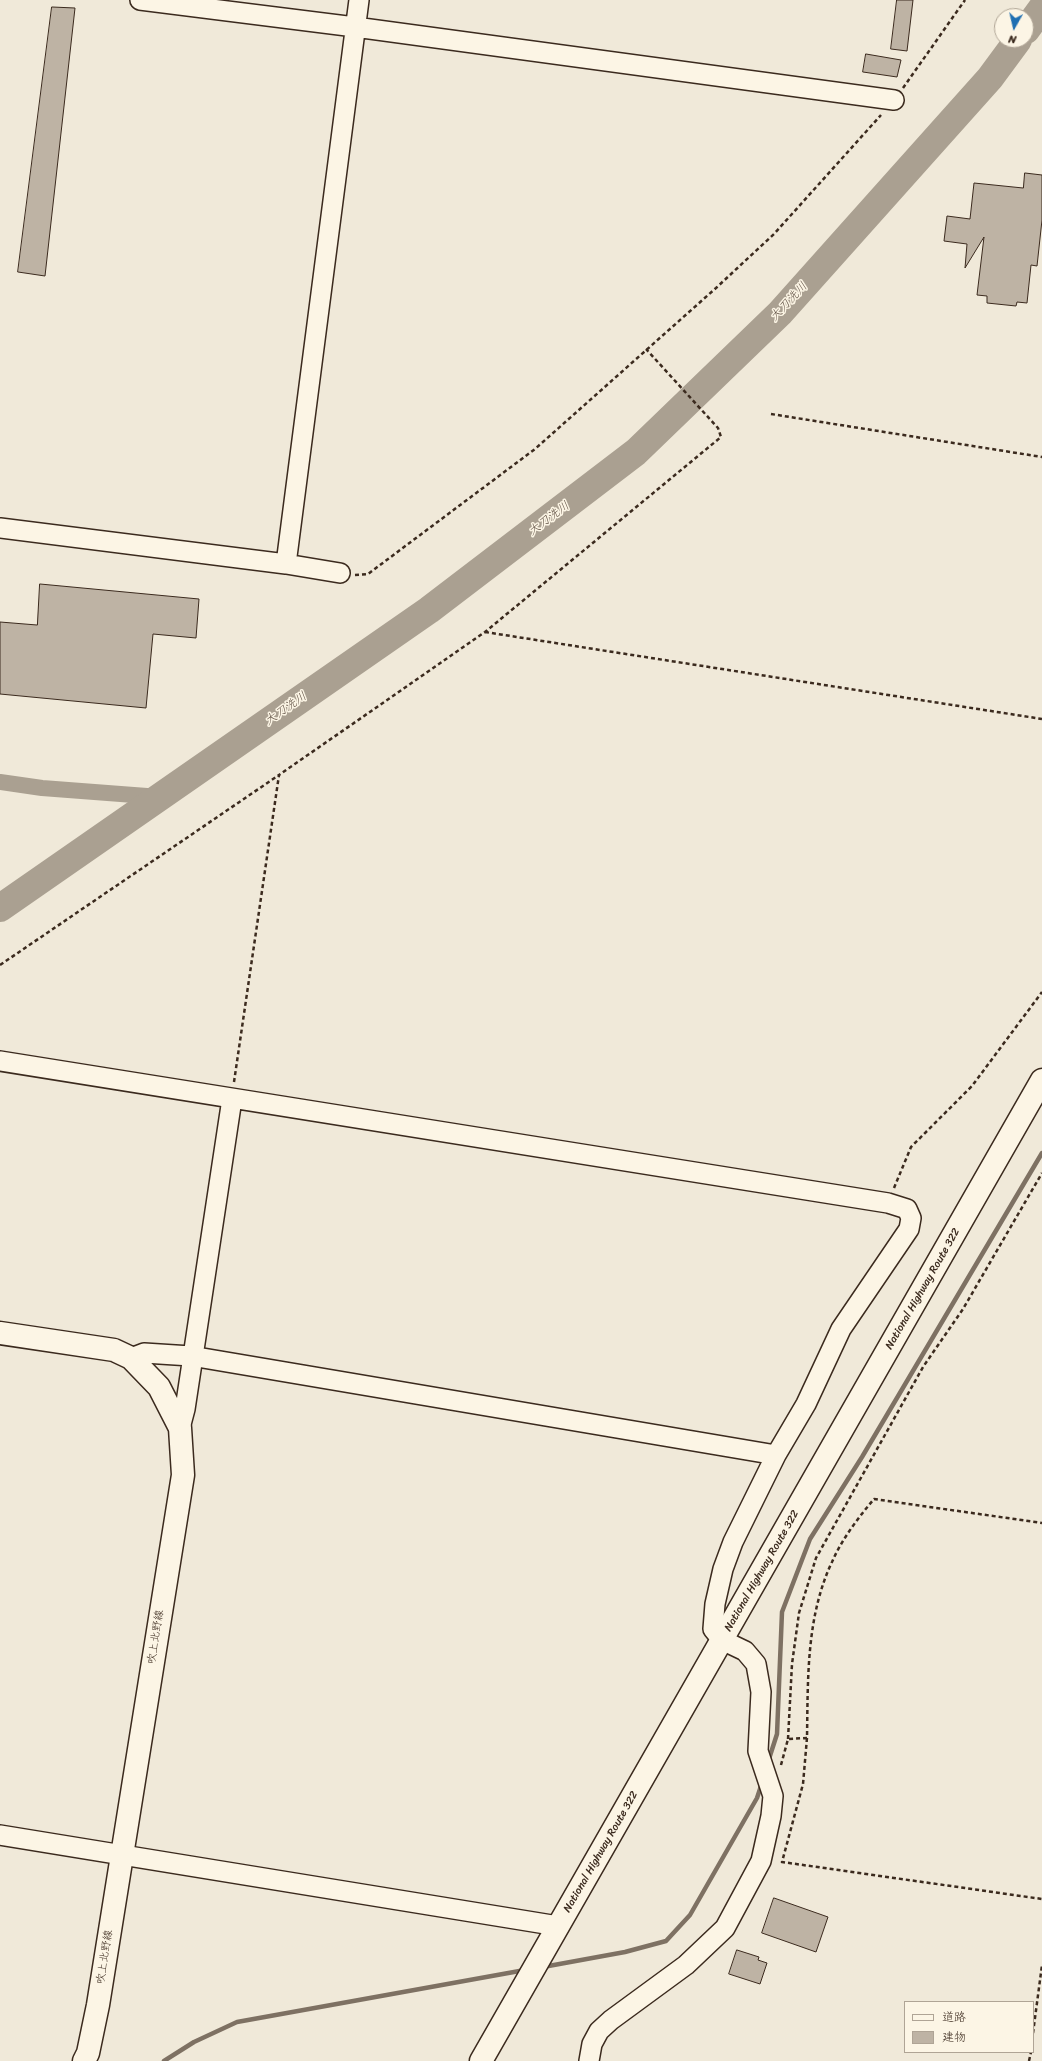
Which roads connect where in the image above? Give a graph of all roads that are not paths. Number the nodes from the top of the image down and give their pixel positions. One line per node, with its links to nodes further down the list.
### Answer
1 (140, 0): 3 (street)
2 (359, 0): 3 (street)
3 (355, 26): 4 (street); 6 (street)
4 (894, 100)
5 (0, 528): 6 (street)
6 (286, 564): 7 (street)
7 (340, 573)
8 (0, 1061): 10 (street)
9 (1042, 1080): 16 (main road, National Highway Route 322)
10 (232, 1099): 12 (street); 15 (street)
11 (0, 1333): 13 (main road, 吹上北野線)
12 (191, 1356): 13 (street); 14 (street); 15 (street)
13 (131, 1358): 14 (main road, 吹上北野線)
14 (180, 1428): 18 (main road, 吹上北野線)
15 (776, 1455): 16 (street)
16 (722, 1640): 19 (main road, National Highway Route 322); 22 (street)
17 (0, 1835): 18 (street)
18 (121, 1855): 19 (street); 20 (main road, 吹上北野線)
19 (558, 1926): 21 (main road, National Highway Route 322)
20 (84, 2061)
21 (481, 2061)
22 (589, 2061)

